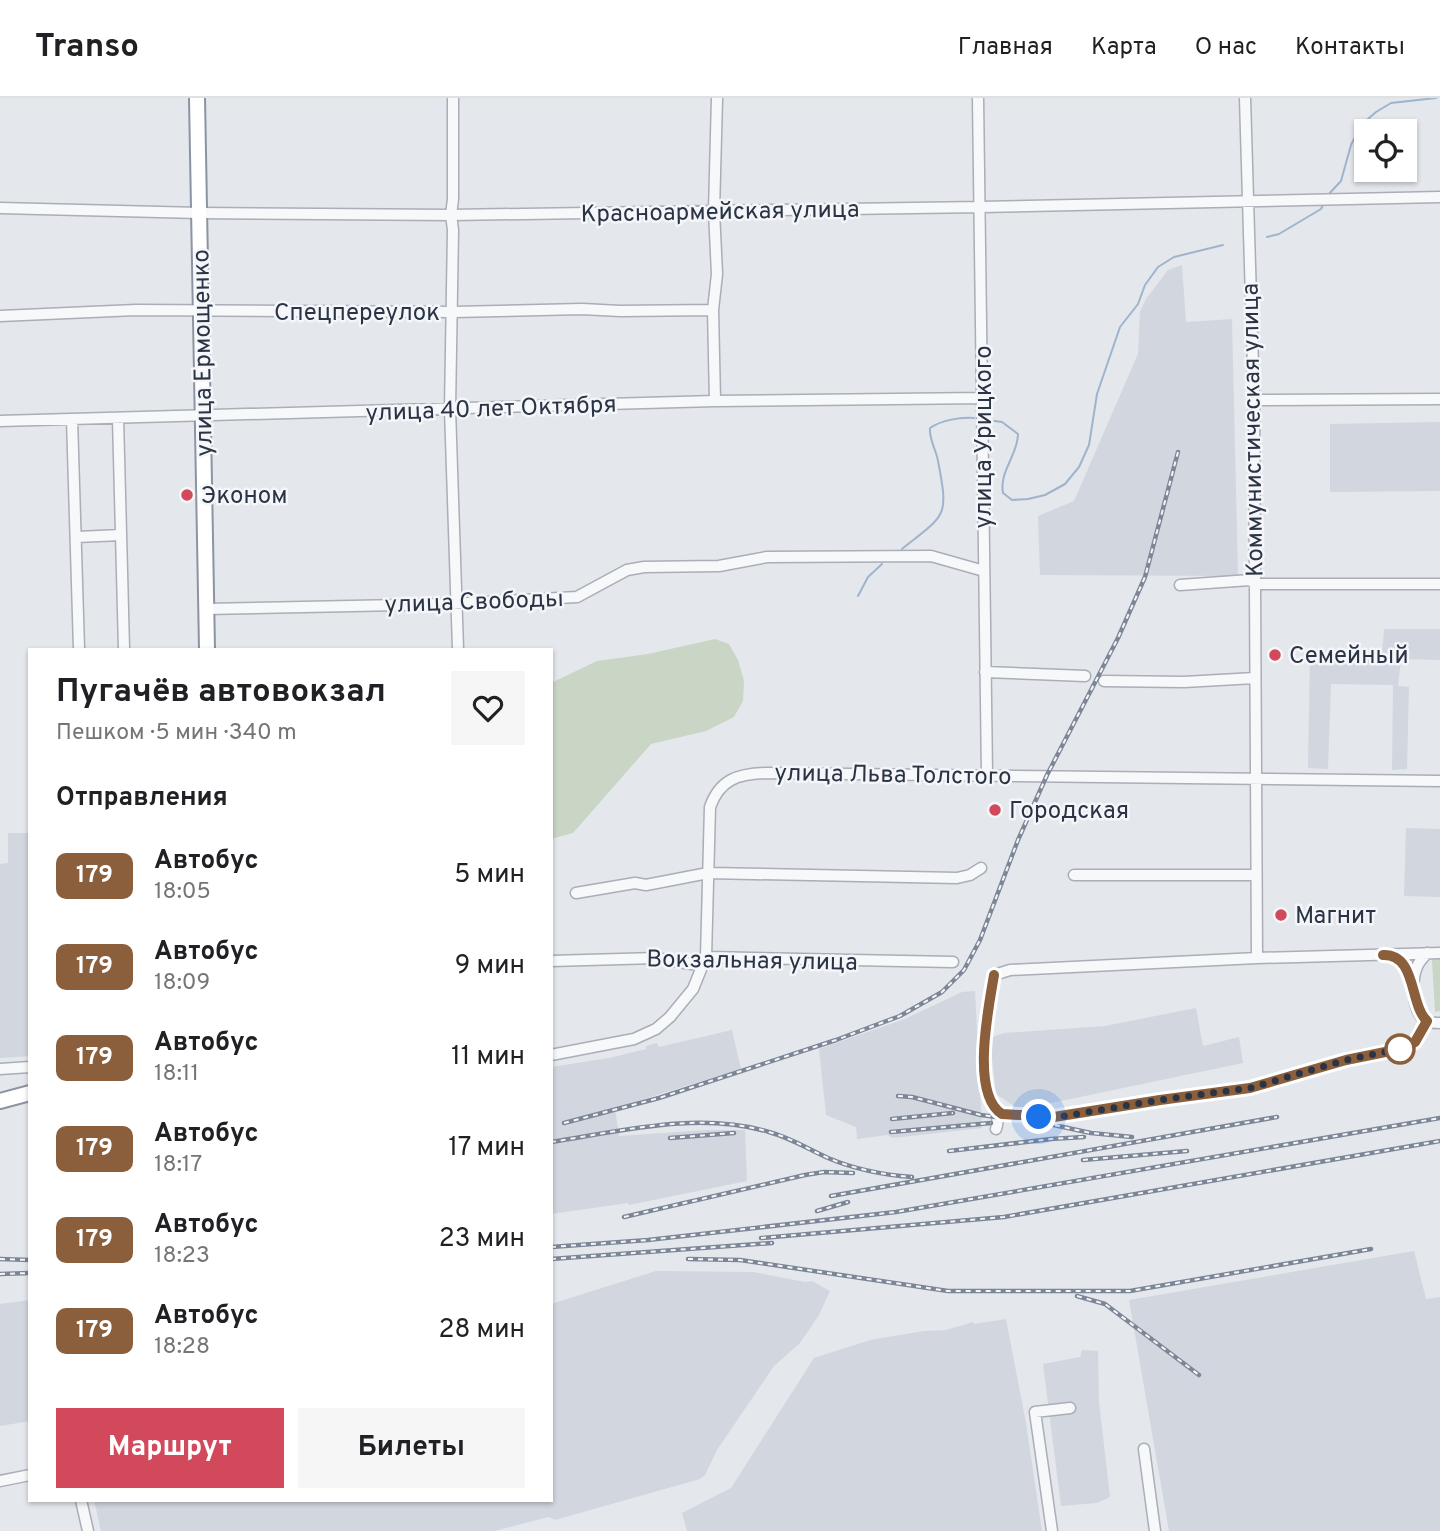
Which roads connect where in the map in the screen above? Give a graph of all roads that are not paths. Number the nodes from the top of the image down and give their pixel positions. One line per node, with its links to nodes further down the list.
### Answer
1 (197, 98): 11 (highway, улица Ермощенко)
2 (453, 98): 12 (street)
3 (717, 98): 10 (street)
4 (978, 98): 8 (street, улица Урицкого)
5 (1245, 98): 7 (street, Коммунистическая улица)
6 (1440, 197): 7 (street, Красноармейская улица)
7 (1247, 202): 8 (street, Красноармейская улица); 19 (street, Коммунистическая улица)
8 (981, 207): 10 (street, Красноармейская улица); 17 (street, улица Урицкого)
9 (0, 208): 11 (street, Красноармейская улица)
10 (715, 211): 12 (street, Красноармейская улица); 13 (street)
11 (199, 213): 12 (street, Красноармейская улица); 14 (highway, улица Ермощенко)
12 (451, 215): 15 (street)
13 (713, 310): 15 (street, Спецпереулок); 20 (street)
14 (201, 311): 15 (street, Спецпереулок); 16 (street, Спецпереулок); 22 (highway, улица Ермощенко)
15 (453, 312): 21 (street)
16 (0, 316)
17 (982, 398): 20 (street, улица 40 лет Октября); 28 (street, улица Урицкого)
18 (1440, 399): 19 (street)
19 (1254, 400): 29 (street, Коммунистическая улица)
20 (715, 401): 21 (street, улица 40 лет Октября)
21 (450, 409): 22 (street, улица 40 лет Октября); 32 (street)
22 (203, 415): 23 (street, улица 40 лет Октября); 33 (highway, улица Ермощенко)
23 (118, 418): 24 (street, улица 40 лет Октября); 26 (street)
24 (72, 419): 25 (street, улица 40 лет Октября); 27 (street)
25 (0, 421)
26 (121, 535): 27 (street); 35 (street)
27 (77, 537): 34 (street)
28 (984, 571): 32 (street, улица Свободы); 38 (street, улица Урицкого)
29 (1255, 584): 30 (street); 31 (street); 40 (street, Коммунистическая улица)
30 (1440, 584)
31 (1180, 585)
32 (457, 603): 33 (street, улица Свободы); 37 (street)
33 (206, 609): 36 (highway, улица Ермощенко)
34 (79, 648)
35 (124, 648)
36 (207, 648)
37 (458, 648)
38 (985, 672): 39 (street); 42 (street, улица Урицкого)
39 (1085, 676)
40 (1255, 678): 41 (street); 43 (street, Коммунистическая улица)
41 (1104, 681)
42 (987, 775): 43 (street, улица Льва Толстого); 46 (street, улица Льва Толстого)
43 (1255, 779): 44 (street, улица Льва Толстого); 48 (street, Коммунистическая улица)
44 (1440, 781)
45 (982, 868): 46 (street)
46 (708, 873): 49 (street); 53 (street, улица Льва Толстого)
47 (1074, 875): 48 (street)
48 (1256, 875): 54 (street)
49 (576, 892)
50 (1427, 953): 51 (street); 52 (street); 57 (street)
51 (1440, 953)
52 (1387, 955): 54 (street); 57 (street)
53 (706, 957): 55 (street, Вокзальная улица); 56 (street, Вокзальная улица); 60 (street, улица Льва Толстого)
54 (1257, 958): 65 (street)
55 (553, 961)
56 (953, 962)
57 (1413, 987): 58 (street)
58 (1427, 1021): 59 (street); 65 (street)
59 (1440, 1023)
60 (553, 1055)
61 (28, 1068): 62 (street)
62 (0, 1069)
63 (28, 1094): 64 (highway)
64 (0, 1101)
65 (996, 1110): 66 (street)
66 (996, 1129)
67 (1070, 1408): 73 (street)
68 (1144, 1449): 74 (street)
69 (28, 1475): 70 (street)
70 (0, 1481)
71 (81, 1502): 72 (street)
72 (88, 1531)
73 (1052, 1531)
74 (1155, 1531)

